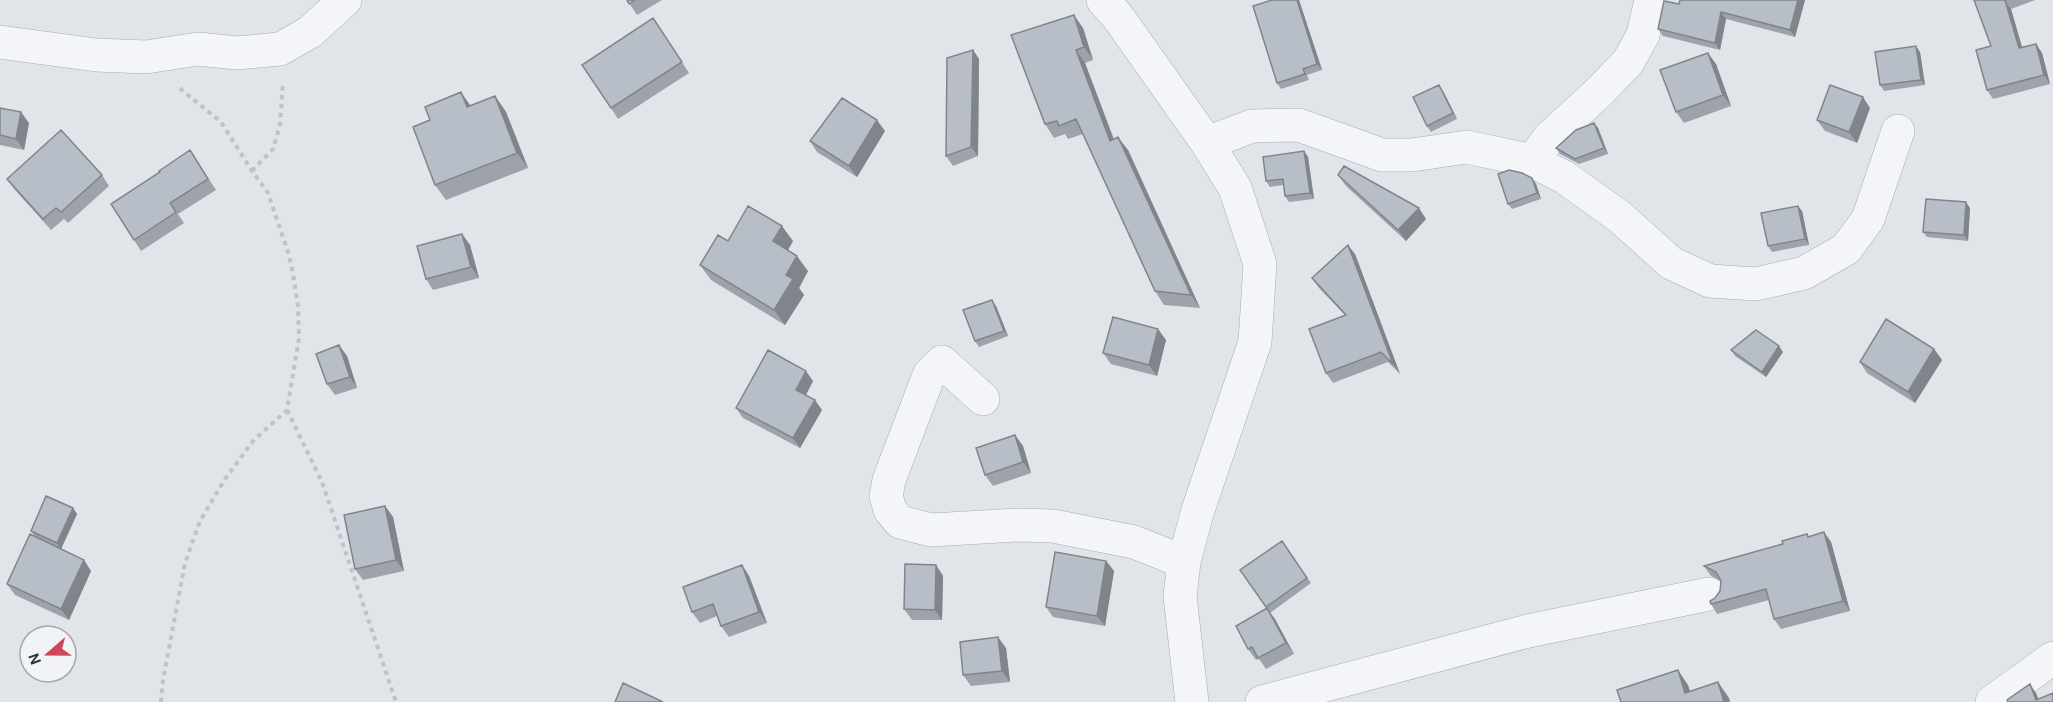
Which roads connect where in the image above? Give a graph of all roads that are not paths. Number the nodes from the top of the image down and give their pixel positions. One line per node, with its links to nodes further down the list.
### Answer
1 (345, 0): 4 (street)
2 (1103, 0): 6 (street)
3 (1651, 0): 7 (street)
4 (0, 42)
5 (1899, 131): 7 (street)
6 (1207, 143): 7 (street); 9 (street)
7 (1532, 161)
8 (983, 399): 9 (street)
9 (1185, 562): 12 (street)
10 (1710, 594): 13 (street)
11 (2053, 658): 14 (street)
12 (1192, 702)
13 (1262, 702)
14 (1992, 702)

